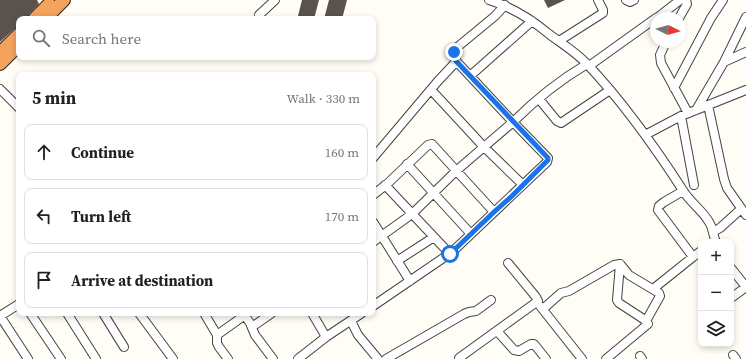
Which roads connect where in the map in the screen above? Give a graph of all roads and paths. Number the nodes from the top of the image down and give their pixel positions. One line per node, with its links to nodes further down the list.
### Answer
1 (64, 0): 11 (highway)
2 (275, 0): 14 (street)
3 (492, 0): 10 (street)
4 (598, 0): 20 (street)
5 (626, 0): 6 (street)
6 (634, 0)
7 (680, 0): 12 (street)
8 (686, 0): 13 (street)
9 (723, 0): 30 (street)
10 (505, 5): 17 (street); 25 (street)
11 (48, 8): 15 (highway)
12 (664, 12)
13 (682, 12)
14 (259, 15)
15 (38, 16)
16 (746, 17): 26 (street)
17 (532, 20): 20 (street); 29 (street)
18 (650, 22): 28 (street)
19 (16, 37): 24 (highway)
20 (559, 41): 28 (street)
21 (16, 48): 27 (highway)
22 (663, 48): 30 (street)
23 (746, 52): 26 (street)
24 (0, 53)
25 (456, 61): 29 (street); 43 (street)
26 (724, 62): 38 (street)
27 (0, 64)
28 (588, 65): 32 (street); 35 (street)
29 (470, 76): 40 (street)
30 (674, 88): 39 (street)
31 (0, 89): 36 (street)
32 (610, 90): 35 (street); 41 (street)
33 (746, 90): 37 (street)
34 (434, 93): 42 (street)
35 (539, 99): 40 (street)
36 (16, 105)
37 (708, 105): 38 (street); 53 (street)
38 (696, 110): 39 (street)
39 (684, 115): 41 (street); 47 (street)
40 (513, 122): 42 (street); 46 (street)
41 (645, 135): 49 (street)
42 (484, 147): 45 (street); 46 (street)
43 (376, 154)
44 (407, 164): 45 (street); 48 (street); 51 (street)
45 (456, 171): 51 (street); 52 (street)
46 (523, 185): 52 (street)
47 (694, 185)
48 (385, 186): 50 (street); 54 (street)
49 (683, 190): 56 (street); 64 (street)
50 (376, 193)
51 (433, 193): 54 (street); 57 (street)
52 (494, 212): 57 (street)
53 (744, 212): 56 (street)
54 (412, 214): 58 (street); 59 (street)
55 (376, 227): 58 (street)
56 (713, 232): 60 (street)
57 (471, 234): 63 (street)
58 (382, 236): 61 (street); 65 (street)
59 (434, 237): 63 (street); 65 (street)
60 (714, 239)
61 (376, 240)
62 (698, 253): 64 (street)
63 (450, 254): 69 (street)
64 (693, 257): 71 (street)
65 (398, 261): 69 (street)
66 (508, 263): 76 (street)
67 (620, 264): 71 (street); 76 (street); 88 (street)
68 (734, 272): 70 (street)
69 (410, 280): 74 (street)
70 (746, 287): 72 (street)
71 (653, 289): 88 (street)
72 (734, 296)
73 (491, 300): 102 (street)
74 (376, 304)
75 (16, 306): 77 (street)
76 (540, 306): 90 (street); 105 (street)
77 (0, 316): 94 (street)
78 (32, 316): 95 (street)
79 (69, 316): 96 (street)
80 (105, 316): 93 (street)
81 (141, 316): 97 (street)
82 (206, 316): 91 (street)
83 (241, 316): 91 (street)
84 (245, 316): 89 (street)
85 (268, 316): 89 (street)
86 (314, 316): 92 (street)
87 (356, 316): 92 (street); 101 (street)
88 (646, 321): 106 (street)
89 (252, 327): 99 (street)
90 (497, 331): 103 (street); 104 (street)
91 (217, 335): 98 (street)
92 (326, 337): 100 (street)
93 (124, 347)
94 (28, 359)
95 (61, 359)
96 (96, 359)
97 (173, 359)
98 (228, 359)
99 (272, 359)
100 (298, 359)
101 (378, 359)
102 (386, 359)
103 (459, 359)
104 (546, 359)
105 (582, 359)
106 (606, 359)

